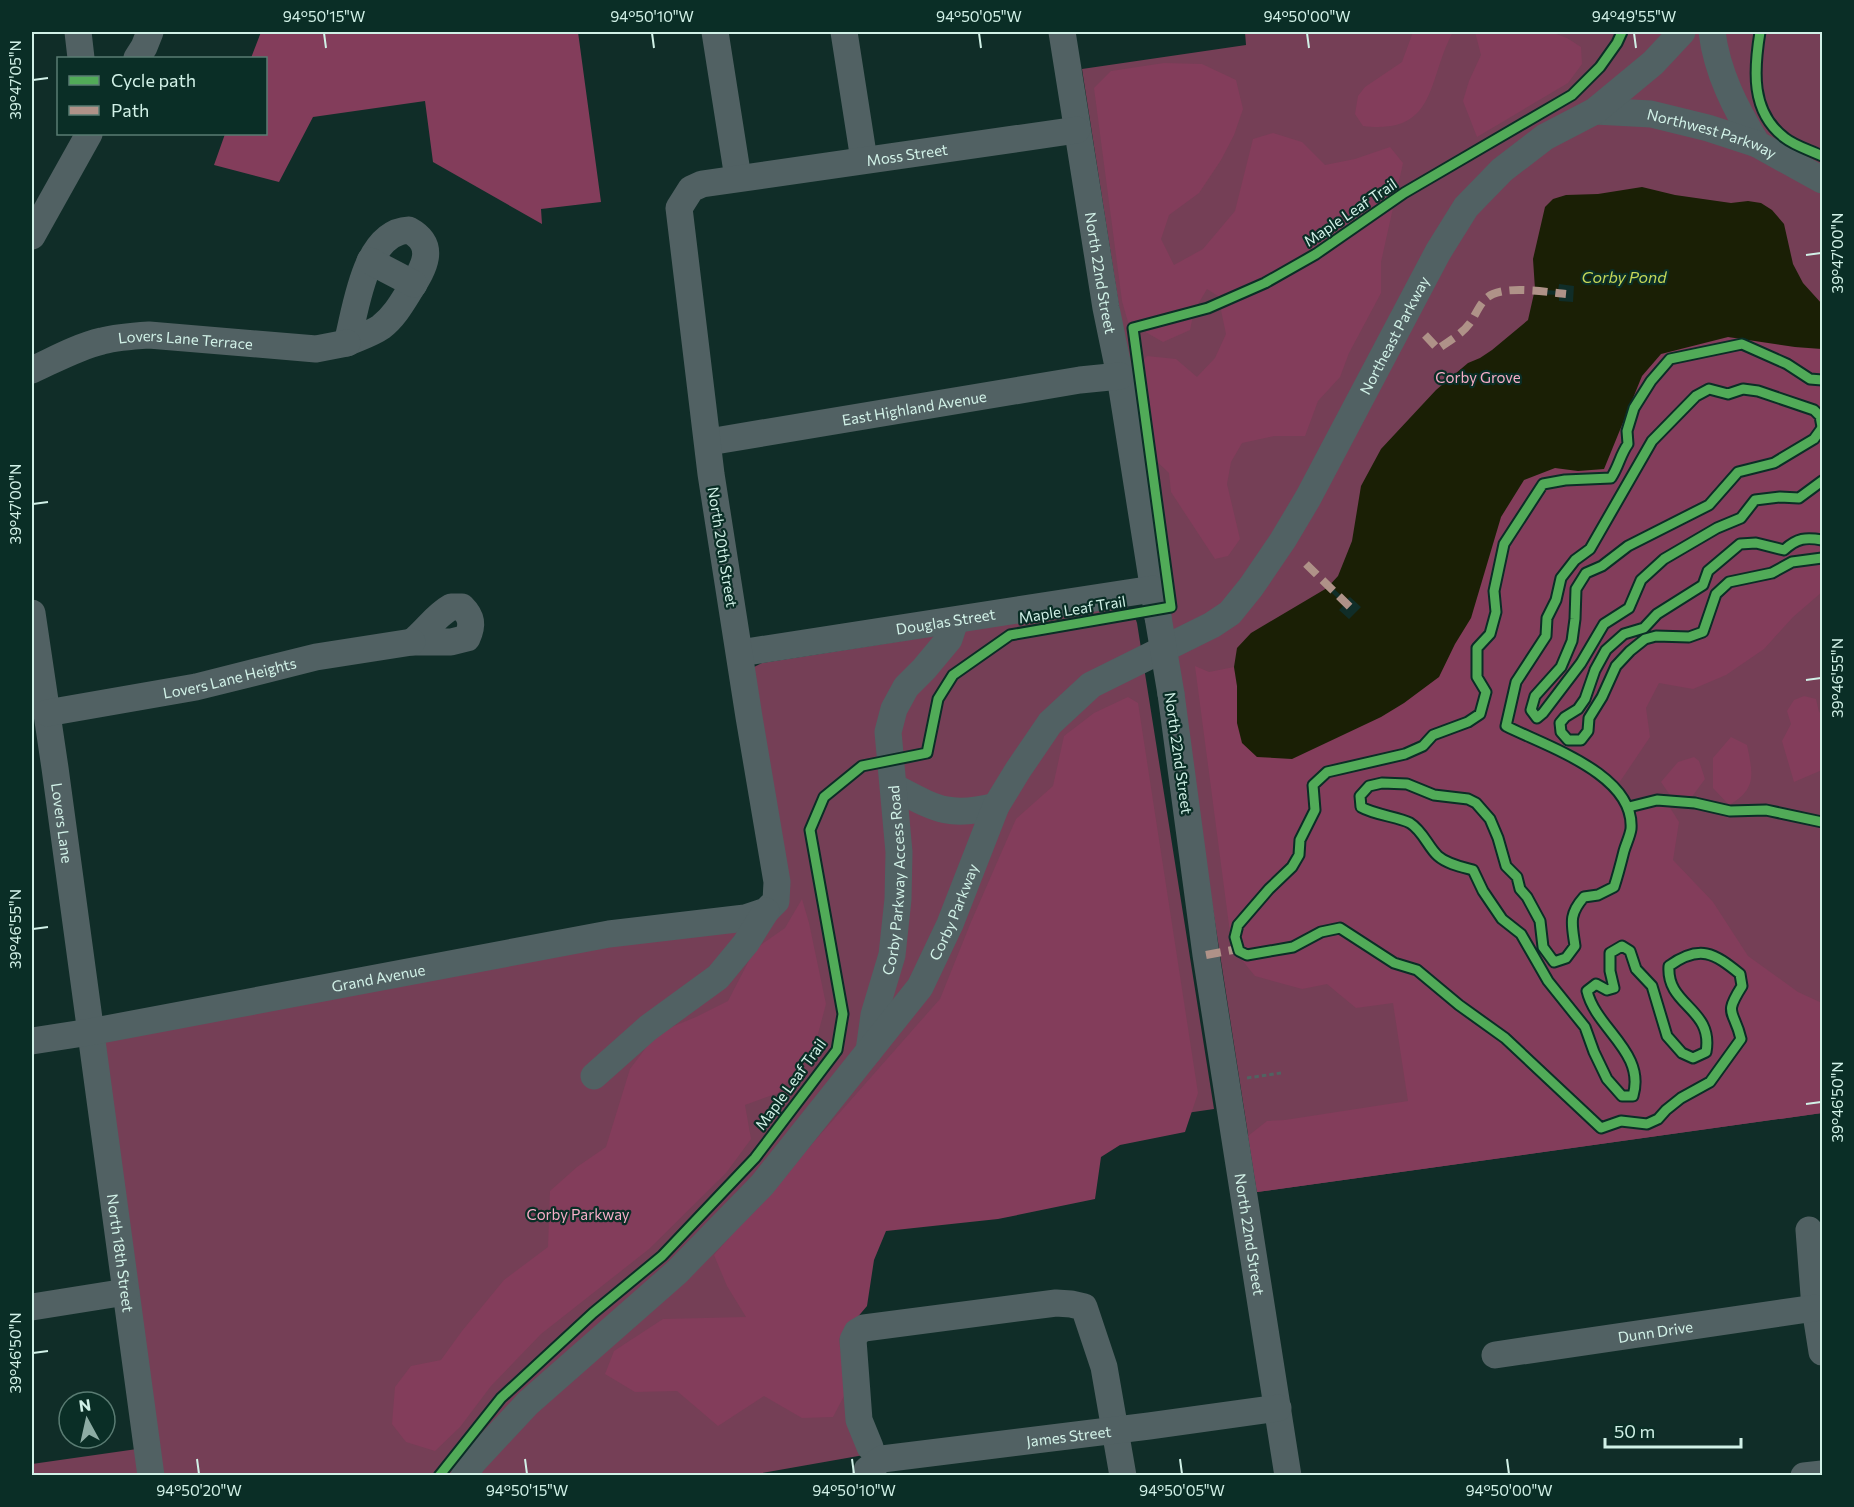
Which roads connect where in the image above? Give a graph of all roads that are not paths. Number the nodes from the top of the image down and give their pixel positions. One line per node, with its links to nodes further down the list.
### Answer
1 (78, 32): 8 (street)
2 (150, 32): 9 (street)
3 (714, 32): 15 (street)
4 (844, 32): 14 (street)
5 (1062, 32): 11 (street, North 22nd Street)
6 (1682, 32): 10 (street, Northeast Parkway)
7 (1712, 32): 13 (street)
8 (81, 57)
9 (138, 57)
10 (1595, 111): 13 (street, Northwest Parkway); 29 (street, Northeast Parkway)
11 (1077, 130): 14 (street, Moss Street); 22 (street, North 22nd Street)
12 (88, 135): 17 (street)
13 (1757, 144): 16 (street, Northwest Parkway)
14 (864, 160): 15 (street, Moss Street)
15 (738, 178): 23 (street, North 20th Street)
16 (1822, 180)
17 (32, 236)
18 (370, 261): 19 (street); 19 (street, Lovers Lane Terrace); 20 (street, Lovers Lane Terrace)
19 (414, 284): 20 (street, Lovers Lane Terrace)
20 (347, 343): 21 (street, Lovers Lane Terrace)
21 (32, 370)
22 (1120, 376): 23 (street, East Highland Avenue); 24 (street, North 22nd Street)
23 (709, 442): 28 (street, North 20th Street)
24 (1153, 589): 25 (street, Douglas Street); 45 (street, North 22nd Street, bridge)
25 (955, 621): 28 (street, Douglas Street); 32 (street, Corby Parkway Access Road)
26 (33, 630): 30 (street, Lovers Lane)
27 (411, 642): 30 (street, Lovers Lane Heights)
28 (740, 653): 34 (street, North 20th Street)
29 (1136, 662): 33 (street, Corby Parkway)
30 (47, 713): 31 (street, Lovers Lane)
31 (43, 770): 35 (street, Lovers Lane)
32 (894, 787): 33 (street); 37 (street, Corby Parkway Access Road)
33 (996, 806): 37 (street, Corby Parkway)
34 (766, 911): 35 (street, Grand Avenue); 38 (street, North 20th Street)
35 (90, 1032): 36 (street, Grand Avenue); 40 (street, North 18th Street)
36 (32, 1041)
37 (868, 1052): 50 (street, Corby Parkway)
38 (594, 1076)
39 (1809, 1230): 42 (street)
40 (126, 1292): 41 (street); 49 (street, North 18th Street)
41 (32, 1306)
42 (1815, 1308): 43 (street); 44 (street, Dunn Drive)
43 (1822, 1352)
44 (1495, 1355)
45 (1278, 1408): 46 (street, James Street); 53 (street, North 22nd Street)
46 (1116, 1429): 47 (street); 51 (street, James Street); 52 (street)
47 (870, 1447)
48 (1822, 1474): 54 (street)
49 (151, 1476)
50 (464, 1476)
51 (864, 1476)
52 (1123, 1476)
53 (1288, 1476)
54 (1804, 1476)

